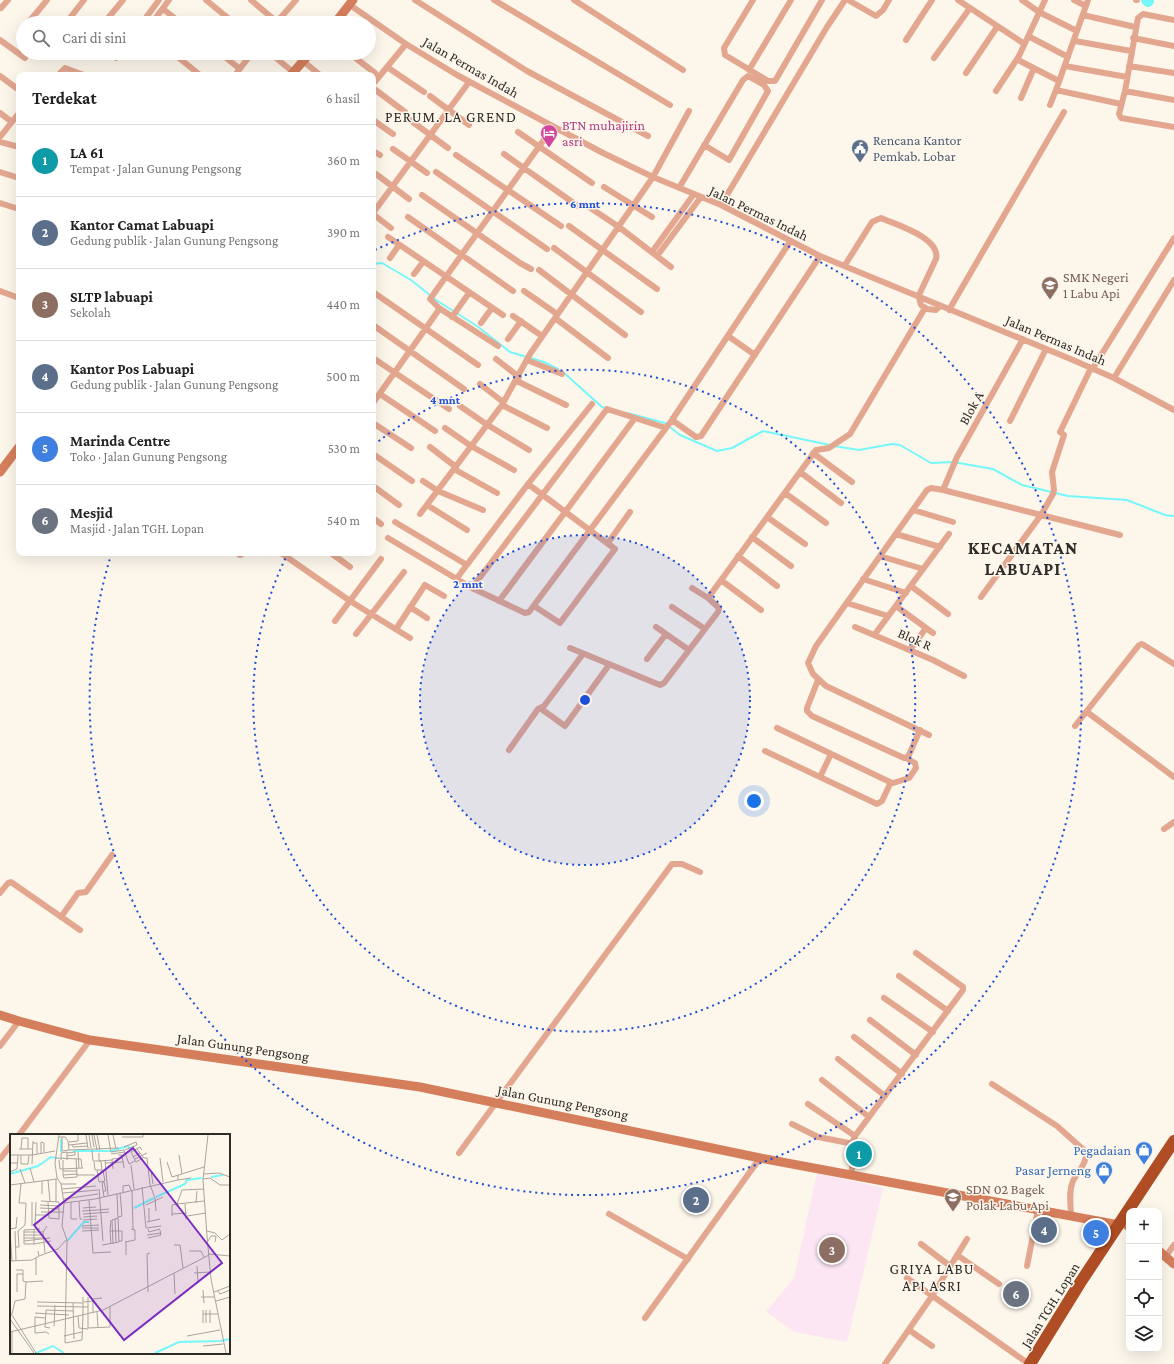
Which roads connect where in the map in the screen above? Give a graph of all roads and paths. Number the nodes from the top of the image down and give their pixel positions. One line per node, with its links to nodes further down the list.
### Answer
1 (8, 0): 26 (street)
2 (47, 0): 29 (street)
3 (84, 0): 30 (street)
4 (123, 0): 31 (street)
5 (158, 0): 24 (street); 32 (street)
6 (206, 0): 35 (street)
7 (251, 0): 36 (street)
8 (296, 0): 37 (street)
9 (415, 0): 114 (street)
10 (494, 0): 97 (street)
11 (574, 0): 70 (street)
12 (753, 0): 71 (street)
13 (791, 0): 71 (street)
14 (822, 0): 71 (street)
15 (847, 0): 16 (street); 144 (street)
16 (889, 0)
17 (932, 0): 49 (street)
18 (958, 0): 27 (street)
19 (1022, 0): 28 (street)
20 (1045, 0): 28 (street)
21 (1074, 0): 25 (street)
22 (1088, 0): 25 (street)
23 (352, 2): 38 (street); 39 (street, Jalan Permas Indah)
24 (165, 5): 33 (street); 34 (street)
25 (1086, 6): 40 (street)
26 (1, 8)
27 (970, 8): 43 (street); 57 (street)
28 (1041, 13): 45 (street); 51 (street)
29 (34, 16)
30 (71, 16)
31 (110, 16)
32 (147, 16)
33 (157, 16)
34 (175, 16)
35 (225, 16)
36 (270, 16)
37 (282, 16)
38 (341, 16)
39 (370, 16)
40 (1083, 16): 44 (street); 45 (street)
41 (1174, 20): 44 (street)
42 (376, 21): 52 (street, Jalan Permas Indah)
43 (997, 27): 51 (street); 80 (street)
44 (1135, 27): 47 (street)
45 (1077, 31): 50 (street)
46 (1030, 37): 56 (street)
47 (1133, 38): 53 (street); 55 (street)
48 (0, 40): 54 (street)
49 (906, 40)
50 (1075, 41): 55 (street); 56 (street)
51 (1023, 43): 89 (street)
52 (406, 44): 67 (street); 86 (street, Jalan Permas Indah)
53 (1174, 46)
54 (16, 52)
55 (1131, 52): 66 (street)
56 (1068, 57): 65 (street)
57 (934, 58)
58 (182, 60): 74 (street)
59 (229, 60): 68 (street)
60 (246, 60): 68 (street)
61 (278, 60): 76 (street)
62 (358, 60): 79 (street)
63 (303, 61): 77 (street); 78 (street)
64 (1020, 61): 69 (street)
65 (1065, 66): 83 (street); 85 (street)
66 (1129, 66): 81 (street); 83 (street)
67 (387, 67): 84 (street); 92 (street)
68 (240, 68): 75 (street)
69 (1034, 68): 85 (street); 94 (street)
70 (683, 70)
71 (749, 70)
72 (61, 72): 73 (street)
73 (76, 72)
74 (196, 72)
75 (237, 72)
76 (291, 72)
77 (293, 72)
78 (316, 72)
79 (374, 72)
80 (966, 73)
81 (1174, 73)
82 (0, 76): 87 (street)
83 (1127, 77): 91 (street)
84 (376, 80)
85 (1059, 81): 90 (street)
86 (469, 82): 99 (street); 109 (street, Jalan Permas Indah)
87 (16, 88)
88 (376, 90): 101 (street)
89 (996, 90)
90 (1056, 90): 96 (street); 98 (street)
91 (1125, 90): 95 (street); 96 (street)
92 (424, 92)
93 (430, 96): 99 (street)
94 (1021, 98)
95 (1174, 100)
96 (1121, 104): 110 (street)
97 (670, 105)
98 (1050, 105)
99 (449, 109): 108 (street); 113 (street)
100 (689, 111): 133 (street)
101 (405, 112)
102 (1064, 112): 192 (street)
103 (0, 113): 106 (street)
104 (16, 117): 106 (street)
105 (410, 120): 113 (street)
106 (12, 122): 115 (street)
107 (376, 122): 112 (street)
108 (470, 125)
109 (553, 126): 119 (street); 133 (street, Jalan Permas Indah)
110 (1174, 127)
111 (518, 132): 119 (street)
112 (393, 134)
113 (431, 135): 120 (street); 126 (street)
114 (648, 136)
115 (0, 137)
116 (0, 142): 117 (street)
117 (16, 146)
118 (704, 146): 118 (street); 137 (street)
119 (538, 147): 127 (street); 134 (street)
120 (448, 148)
121 (393, 149): 126 (street)
122 (376, 153): 125 (street)
123 (504, 154): 127 (street)
124 (456, 155): 138 (street)
125 (380, 156)
126 (410, 162): 130 (street); 135 (street)
127 (523, 168): 138 (street); 145 (street)
128 (0, 172): 132 (street)
129 (436, 172): 150 (street)
130 (427, 173)
131 (376, 174): 135 (street)
132 (16, 177)
133 (653, 177): 137 (street, Jalan Permas Indah); 147 (street)
134 (592, 184)
135 (392, 187): 142 (street); 149 (street)
136 (604, 187): 147 (street)
137 (679, 188): 139 (street, Jalan Permas Indah)
138 (507, 190): 150 (street); 154 (street)
139 (694, 194): 141 (street, Jalan Permas Indah); 166 (street)
140 (422, 195): 158 (street)
141 (701, 197): 144 (street, Jalan Permas Indah); 166 (street)
142 (409, 199)
143 (0, 203): 148 (street)
144 (721, 205): 161 (street, Jalan Permas Indah)
145 (578, 206)
146 (586, 206): 156 (street)
147 (633, 206): 153 (street); 156 (street)
148 (16, 208)
149 (376, 210)
150 (491, 212): 158 (street); 164 (street)
151 (376, 216): 157 (street)
152 (408, 217): 167 (street)
153 (652, 217)
154 (561, 226)
155 (569, 226): 165 (street)
156 (619, 227): 165 (street); 166 (street)
157 (391, 228)
158 (476, 234): 167 (street); 173 (street)
159 (388, 237): 162 (street)
160 (1174, 238): 216 (street)
161 (790, 242): 168 (street, Jalan Permas Indah); 204 (street)
162 (399, 245): 169 (street); 170 (street)
163 (554, 248): 175 (street)
164 (547, 249)
165 (602, 250): 175 (street); 179 (street)
166 (654, 254): 172 (street)
167 (461, 255): 177 (street); 181 (street)
168 (820, 256): 171 (street, Jalan Permas Indah); 210 (street)
169 (390, 258)
170 (423, 262): 176 (street); 177 (street)
171 (845, 265): 187 (street, Jalan Permas Indah); 187 (street)
172 (672, 268)
173 (530, 269)
174 (539, 270): 185 (street)
175 (586, 272): 185 (street); 193 (street)
176 (414, 274)
177 (445, 277): 183 (street); 189 (street)
178 (1174, 280): 219 (street)
179 (657, 289)
180 (0, 291): 186 (street)
181 (513, 291)
182 (524, 291): 197 (street)
183 (469, 293): 190 (street); 194 (street)
184 (376, 294): 201 (street)
185 (571, 294): 197 (street); 202 (street)
186 (16, 297)
187 (919, 298): 188 (street, Jalan Permas Indah); 191 (street)
188 (940, 306): 191 (street); 192 (street, Jalan Permas Indah)
189 (439, 308): 194 (street); 201 (street)
190 (492, 308): 195 (street); 199 (street)
191 (925, 308): 244 (street)
192 (949, 310): 206 (street, Jalan Permas Indah)
193 (641, 312)
194 (453, 315): 207 (street)
195 (503, 315)
196 (513, 316): 198 (street)
197 (556, 316): 203 (street); 212 (street)
198 (521, 321): 203 (street); 205 (street)
199 (481, 323)
200 (376, 327): 209 (street)
201 (426, 329): 209 (street); 215 (street)
202 (624, 335)
203 (542, 336): 211 (street)
204 (728, 336): 210 (street); 235 (street)
205 (508, 339)
206 (1023, 339): 208 (street, Jalan Permas Indah); 255 (street, Blok A)
207 (498, 346)
208 (1046, 349): 216 (street, Jalan Permas Indah); 232 (street)
209 (409, 351): 217 (street); 222 (street)
210 (755, 355): 235 (street)
211 (529, 357): 218 (street); 220 (street)
212 (608, 358)
213 (496, 359): 220 (street)
214 (376, 360): 217 (street)
215 (478, 365)
216 (1092, 368): 219 (street, Jalan Permas Indah); 268 (street)
217 (394, 372): 223 (street); 229 (street)
218 (562, 374)
219 (1114, 378): 230 (street, Jalan Permas Indah)
220 (518, 379): 225 (street); 227 (street)
221 (480, 384): 225 (street)
222 (464, 389)
223 (380, 394): 224 (street); 238 (street)
224 (376, 400)
225 (502, 403): 234 (street); 237 (street)
226 (592, 404): 253 (street)
227 (566, 405)
228 (460, 406): 234 (street)
229 (449, 409)
230 (1174, 410)
231 (635, 418): 235 (street); 259 (street); 265 (street)
232 (1010, 421)
233 (376, 424): 241 (street)
234 (486, 424): 239 (street); 242 (street)
235 (669, 424): 276 (street)
236 (445, 428): 239 (street)
237 (546, 428)
238 (435, 431)
239 (471, 446): 246 (street); 247 (street)
240 (430, 447): 246 (street)
241 (411, 448)
242 (529, 450)
243 (16, 451): 248 (street)
244 (813, 454): 249 (street); 252 (street)
245 (376, 456): 250 (street)
246 (455, 468): 256 (street); 257 (street)
247 (514, 470)
248 (0, 472)
249 (800, 472): 258 (street); 260 (street)
250 (412, 480)
251 (423, 480): 256 (street)
252 (852, 482)
253 (528, 484): 259 (street); 290 (street)
254 (376, 488): 261 (street)
255 (943, 490): 264 (street); 268 (street)
256 (438, 491): 262 (street); 263 (street)
257 (497, 493)
258 (784, 493): 269 (street); 273 (street)
259 (542, 494): 265 (street); 300 (street)
260 (841, 503)
261 (399, 505)
262 (428, 505): 267 (street); 275 (street)
263 (483, 510)
264 (913, 510): 272 (street); 277 (street)
265 (566, 512): 276 (street); 307 (street)
266 (630, 512): 282 (street)
267 (420, 514)
268 (1042, 515): 279 (street); 304 (street)
269 (767, 517): 280 (street); 283 (street)
270 (376, 520): 274 (street)
271 (395, 522): 290 (street)
272 (953, 522)
273 (826, 523)
274 (382, 524)
275 (467, 530)
276 (590, 531): 282 (street); 310 (street)
277 (896, 534): 284 (street); 288 (street)
278 (949, 534): 284 (street)
279 (1120, 535)
280 (752, 537): 287 (street); 291 (street)
281 (388, 538): 295 (street)
282 (608, 543): 310 (street)
283 (805, 544)
284 (940, 547): 293 (street)
285 (285, 556): 306 (street)
286 (335, 556): 292 (street)
287 (738, 556): 296 (street); 298 (street)
288 (880, 556): 293 (street); 297 (street)
289 (381, 559): 306 (street)
290 (467, 565): 295 (street)
291 (791, 566)
292 (350, 567)
293 (923, 569): 299 (street)
294 (404, 572): 314 (street)
295 (457, 578): 300 (street)
296 (721, 580): 305 (street); 313 (street)
297 (864, 580): 302 (street); 308 (street)
298 (777, 586)
299 (911, 586): 302 (street); 315 (street)
300 (472, 588): 307 (street)
301 (692, 588): 305 (street)
302 (906, 592): 311 (street)
303 (444, 596): 309 (street)
304 (981, 597)
305 (708, 598): 323 (street)
306 (350, 601): 314 (street); 318 (street)
307 (500, 601): 310 (street)
308 (847, 604): 316 (street); 337 (street)
309 (410, 606): 317 (street); 322 (street)
310 (534, 606)
311 (896, 606): 316 (street); 321 (street)
312 (672, 607): 323 (street)
313 (761, 610)
314 (372, 614): 322 (street); 324 (street)
315 (948, 614)
316 (888, 616): 326 (street)
317 (427, 618)
318 (335, 621)
319 (656, 627): 325 (street)
320 (855, 627): 326 (street, Blok R)
321 (926, 628): 327 (street); 331 (street)
322 (396, 629): 328 (street)
323 (705, 629): 330 (street)
324 (356, 634)
325 (666, 634): 330 (street); 333 (street)
326 (875, 634): 331 (street, Blok R)
327 (933, 634)
328 (410, 638)
329 (570, 648): 332 (street)
330 (689, 650): 335 (street)
331 (910, 650): 336 (street, Blok R)
332 (583, 654): 335 (street); 338 (street)
333 (648, 659)
334 (1174, 664): 339 (street)
335 (609, 665): 338 (street)
336 (964, 676)
337 (818, 680): 342 (street); 347 (street)
338 (540, 708): 344 (street)
339 (1087, 712): 340 (street); 349 (street)
340 (1075, 726)
341 (777, 728): 346 (street)
342 (920, 730): 343 (street); 347 (street)
343 (929, 734)
344 (509, 750)
345 (765, 751): 348 (street)
346 (831, 754): 348 (street); 350 (street)
347 (906, 758): 350 (street)
348 (820, 777): 350 (street)
349 (1174, 777)
350 (892, 783)
351 (1174, 822): 352 (street)
352 (1164, 829)
353 (112, 855): 356 (street)
354 (700, 872): 375 (street)
355 (0, 893): 356 (street)
356 (61, 917): 357 (street)
357 (80, 930)
358 (916, 953): 361 (street)
359 (899, 976): 361 (street)
360 (884, 998): 365 (street)
361 (948, 1011): 365 (street)
362 (0, 1015): 364 (street, Jalan Gunung Pengsong)
363 (870, 1020): 369 (street)
364 (19, 1021): 367 (street, Jalan Gunung Pengsong); 368 (street)
365 (933, 1032): 369 (street)
366 (854, 1037): 371 (street)
367 (90, 1040): 375 (street, Jalan Gunung Pengsong); 379 (street)
368 (0, 1046)
369 (916, 1055): 371 (street)
370 (838, 1059): 374 (street)
371 (902, 1074): 374 (street)
372 (822, 1080): 377 (street)
373 (992, 1084): 390 (street)
374 (885, 1096): 377 (street)
375 (494, 1103): 384 (street); 385 (street, Jalan Gunung Pengsong)
376 (808, 1104): 380 (street)
377 (869, 1117): 380 (street)
378 (792, 1124): 382 (street)
379 (19, 1134)
380 (855, 1136): 382 (street)
381 (1174, 1141): 391 (highway, Jalan TGH. Lopan)
382 (854, 1144): 387 (street)
383 (10, 1146): 386 (street)
384 (459, 1153)
385 (760, 1158): 387 (street, Jalan Gunung Pengsong); 397 (street)
386 (0, 1159)
387 (851, 1174): 388 (street, Jalan Gunung Pengsong)
388 (1038, 1210): 390 (street, Jalan Gunung Pengsong); 400 (street)
389 (609, 1214): 397 (street)
390 (1071, 1216): 391 (street, Jalan Gunung Pengsong)
391 (1123, 1224): 408 (highway, Jalan TGH. Lopan)
392 (967, 1239): 396 (street)
393 (921, 1244): 399 (street)
394 (1174, 1245): 395 (street)
395 (1162, 1254): 398 (street)
396 (957, 1255): 399 (street); 402 (street)
397 (688, 1259): 404 (street)
398 (1174, 1264)
399 (950, 1266): 403 (street)
400 (1027, 1266)
401 (907, 1278): 403 (street)
402 (999, 1284)
403 (932, 1296): 405 (street); 408 (street)
404 (645, 1318)
405 (909, 1330): 406 (street); 407 (street)
406 (932, 1346)
407 (885, 1364)
408 (1030, 1364)

